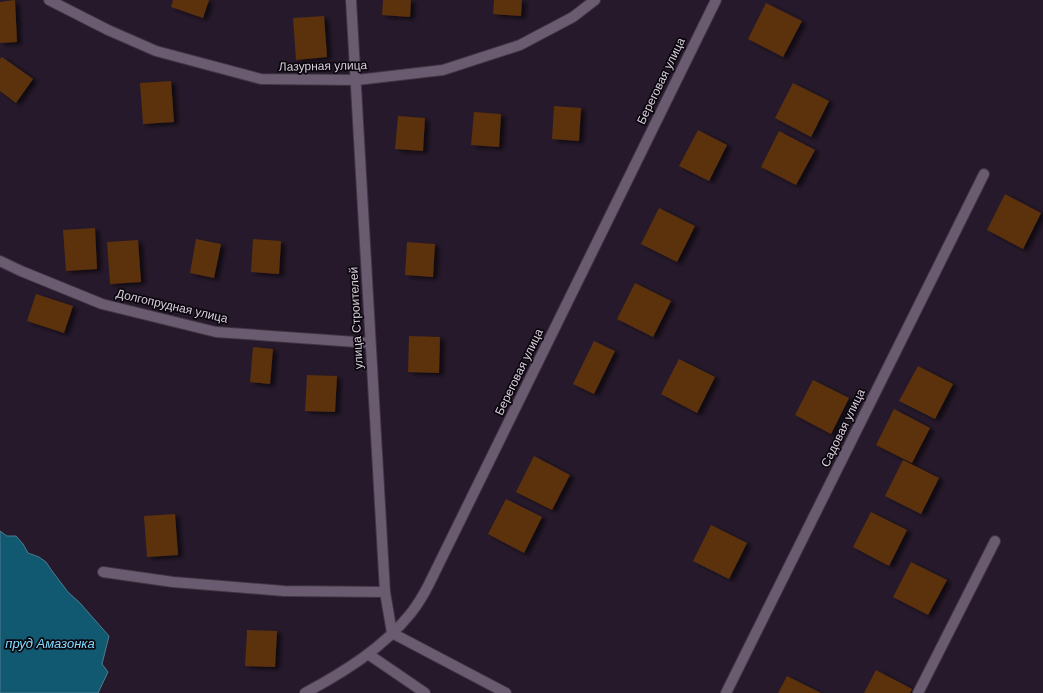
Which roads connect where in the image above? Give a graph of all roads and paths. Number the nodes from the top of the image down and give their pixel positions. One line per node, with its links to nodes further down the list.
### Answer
1 (49, 0): 5 (street, Лазурная улица)
2 (351, 0): 5 (street, улица Строителей)
3 (595, 0): 5 (street, Лазурная улица)
4 (716, 0): 12 (street, Береговая улица)
5 (357, 80): 8 (street, улица Строителей)
6 (984, 174): 17 (street, Садовая улица)
7 (0, 261): 8 (street, Долгопрудная улица)
8 (370, 343): 11 (street, улица Строителей)
9 (995, 541): 18 (street)
10 (103, 572): 11 (street)
11 (384, 592): 12 (street, улица Строителей)
12 (392, 633): 13 (street, Береговая улица); 16 (street)
13 (368, 654): 14 (street, Береговая улица); 15 (street)
14 (305, 693)
15 (425, 693)
16 (506, 693)
17 (726, 693)
18 (918, 693)

